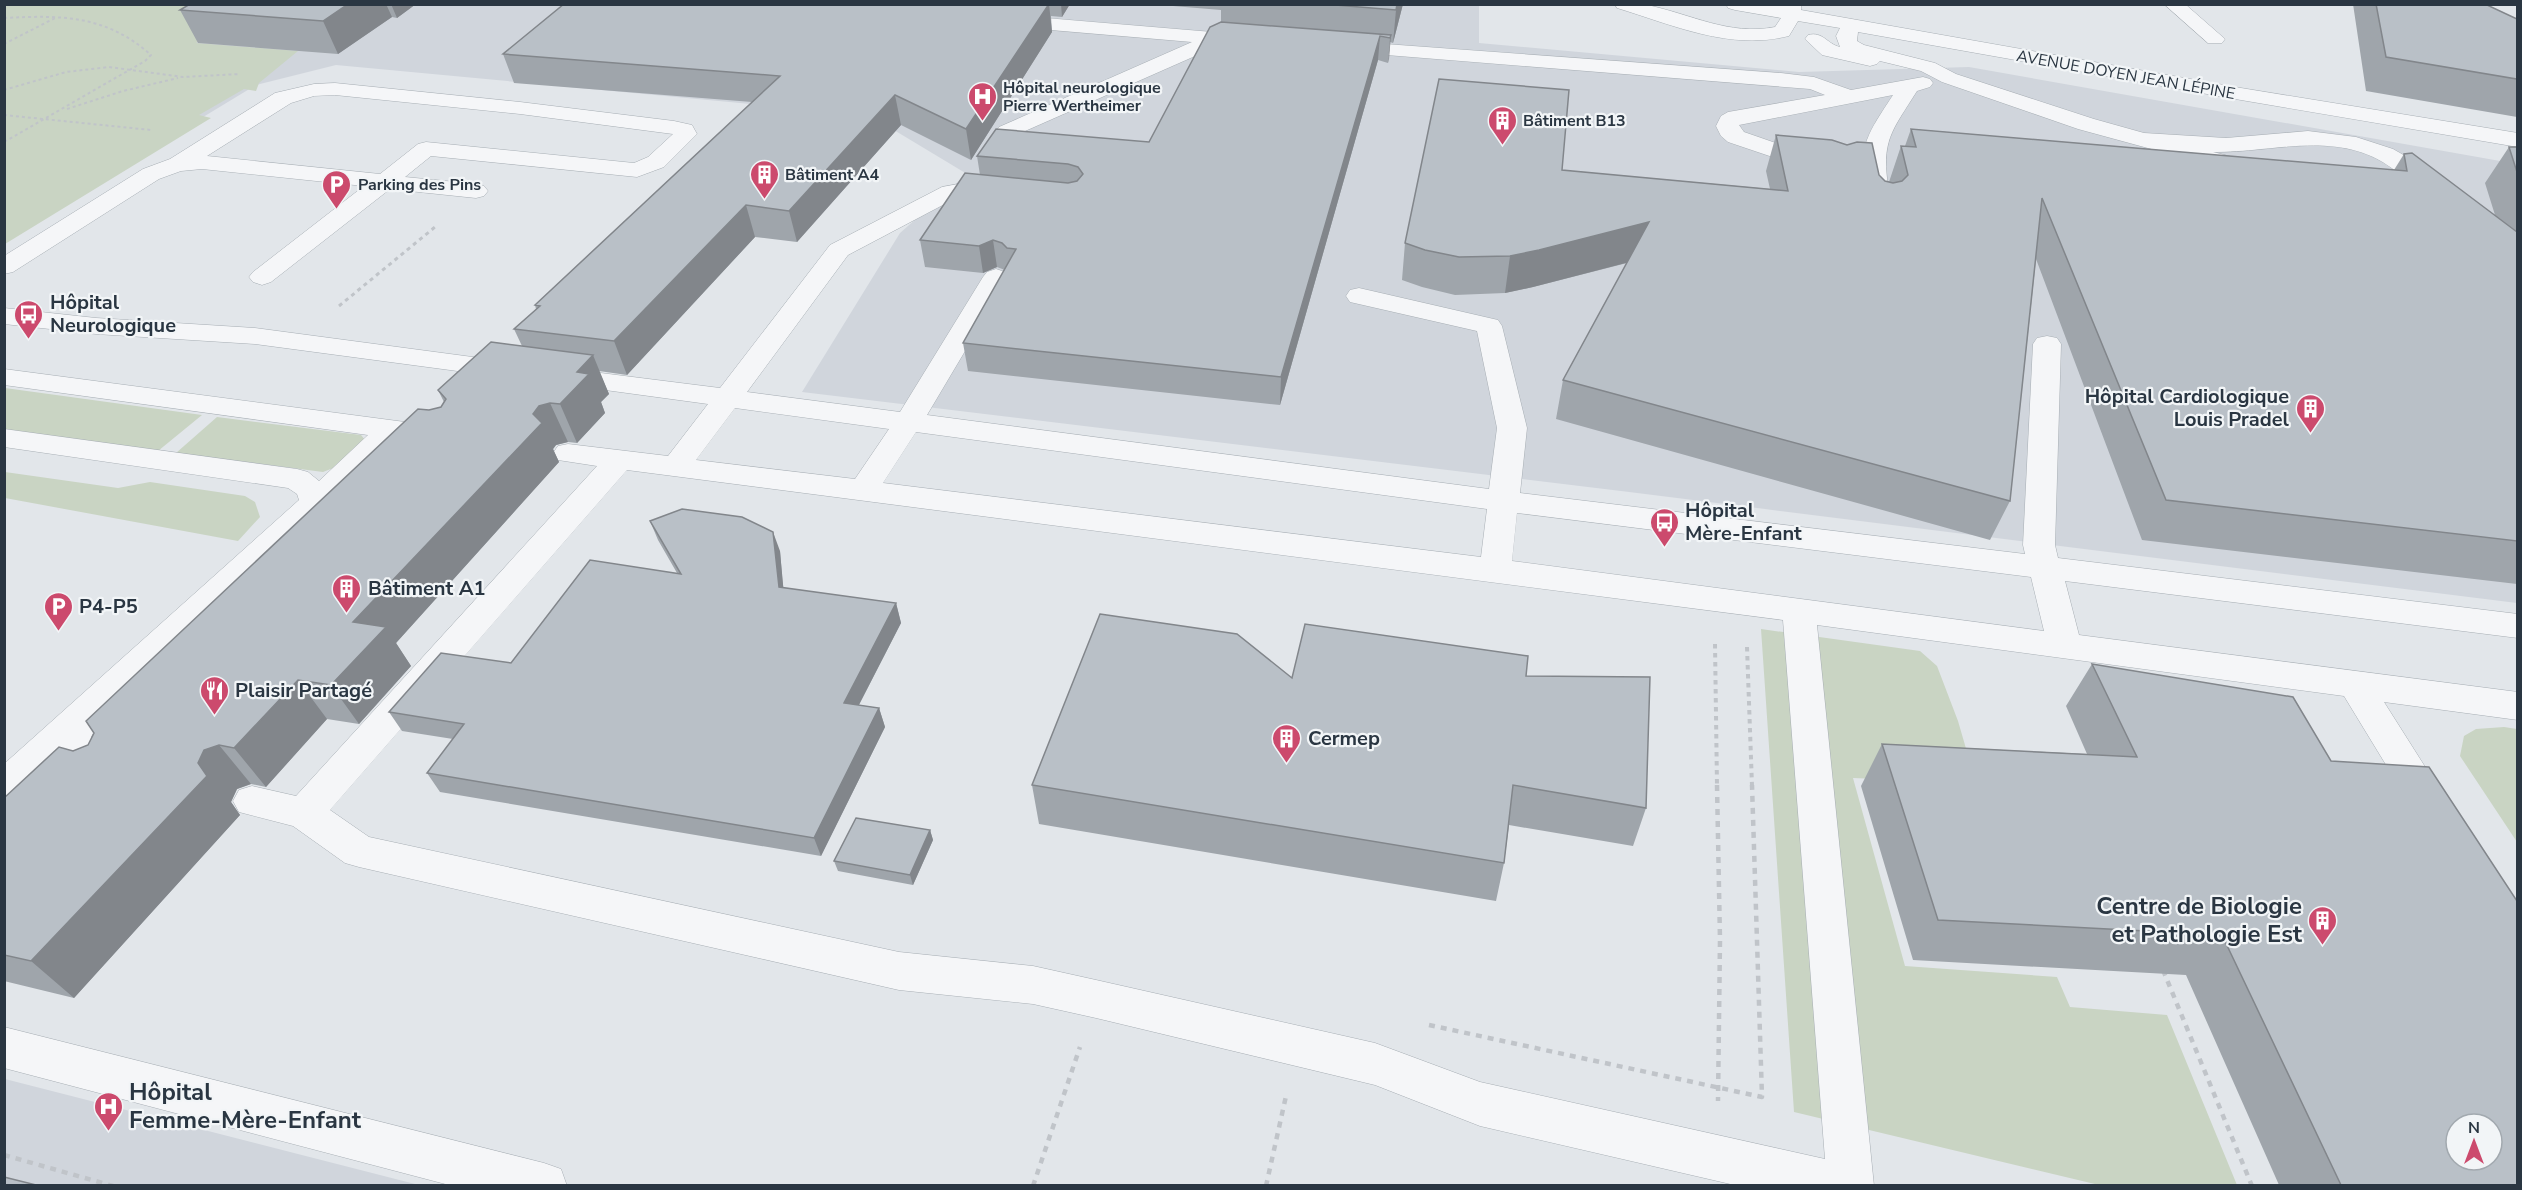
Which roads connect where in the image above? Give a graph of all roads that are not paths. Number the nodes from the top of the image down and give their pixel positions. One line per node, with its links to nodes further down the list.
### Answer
1 (936, 4): 7 (street)
2 (1624, 4): 5 (street)
3 (1735, 4): 5 (street, AVENUE DOYEN JEAN LÉPINE)
4 (2173, 4): 9 (street)
5 (1791, 10): 6 (street, AVENUE DOYEN JEAN LÉPINE)
6 (1851, 25): 12 (street); 17 (street, AVENUE DOYEN JEAN LÉPINE)
7 (1217, 38): 10 (street); 15 (street)
8 (1815, 39): 13 (street)
9 (2215, 39)
10 (1264, 42)
11 (1323, 46): 14 (street)
12 (1949, 78): 13 (street); 16 (street)
13 (1909, 86): 14 (street); 25 (street)
14 (1847, 96): 20 (street)
15 (1007, 132)
16 (2146, 139): 19 (street); 22 (street)
17 (2517, 140)
18 (178, 164): 21 (street); 21 (street); 26 (street)
19 (2257, 170)
20 (1836, 171)
21 (382, 182): 23 (street); 27 (street)
22 (2357, 183)
23 (476, 191)
24 (1021, 194): 33 (street)
25 (1881, 210)
26 (4, 267)
27 (262, 277)
28 (996, 277): 34 (street)
29 (1359, 296): 42 (street)
30 (4, 316): 33 (street)
31 (2048, 344): 44 (street)
32 (4, 377): 35 (street)
33 (727, 399): 34 (street); 40 (street)
34 (907, 422): 41 (street); 42 (street)
35 (391, 429): 36 (street); 43 (street)
36 (425, 434)
37 (4, 438): 43 (street)
38 (568, 453): 39 (street)
39 (620, 459): 40 (street); 55 (street)
40 (676, 466): 41 (street)
41 (862, 490): 45 (street)
42 (1503, 501): 44 (street); 45 (street)
43 (315, 502): 51 (street)
44 (2044, 567): 47 (street); 48 (street)
45 (1495, 570): 46 (street)
46 (1798, 611): 48 (street); 60 (street)
47 (2517, 626)
48 (2065, 645): 49 (street)
49 (2356, 686): 50 (street); 56 (street)
50 (2517, 706)
51 (84, 715): 52 (street); 53 (street)
52 (109, 773)
53 (4, 787)
54 (252, 801): 55 (street)
55 (304, 813): 59 (street)
56 (2449, 835)
57 (4, 1047): 58 (street)
58 (544, 1185)
59 (1842, 1185)
60 (1851, 1185)

